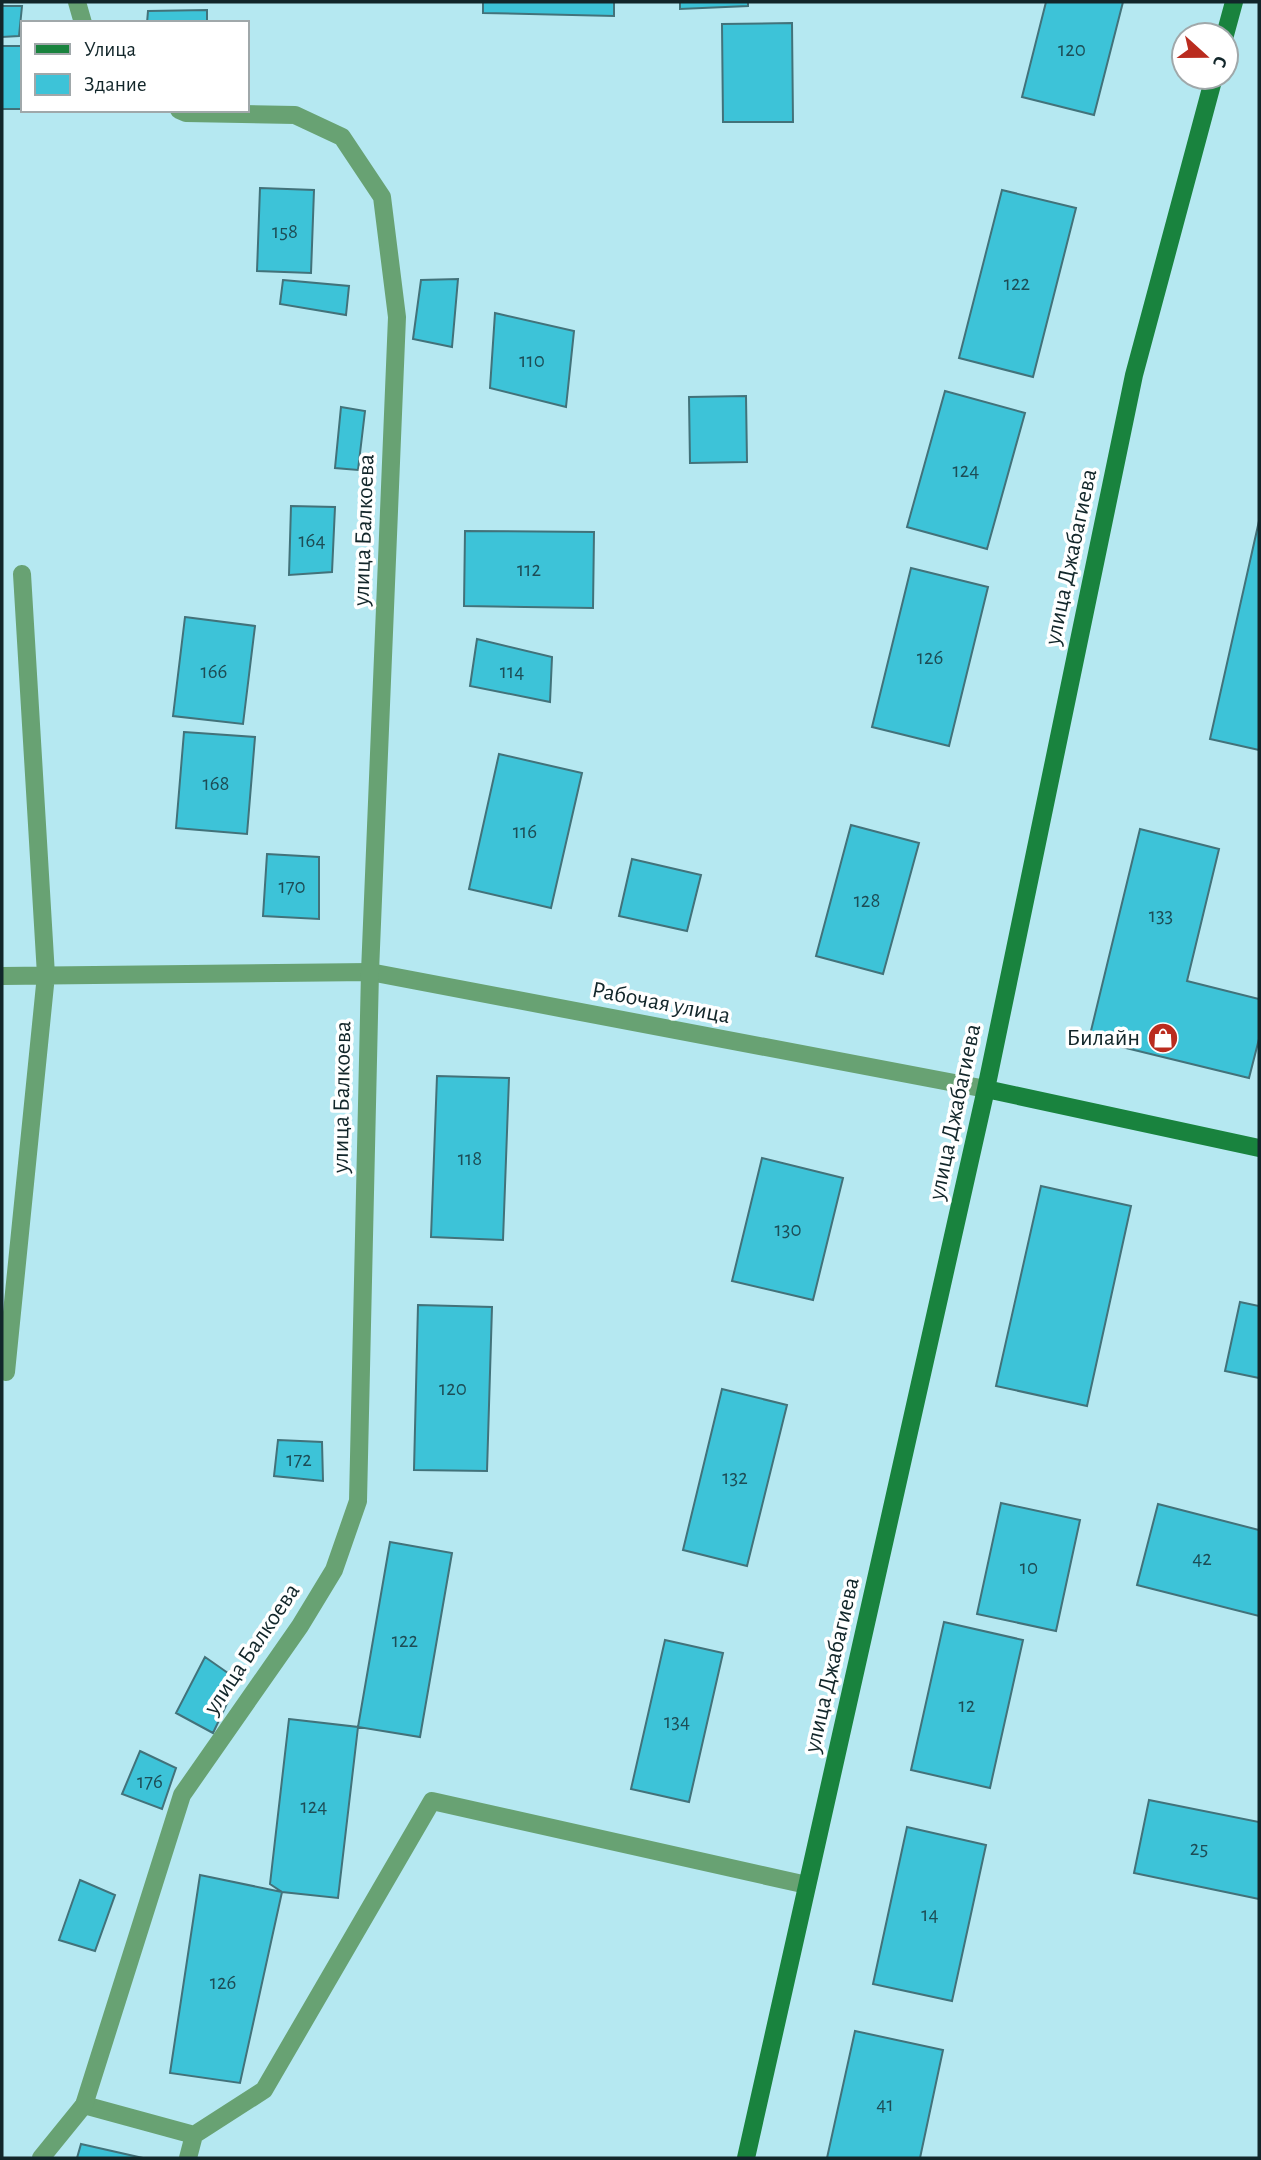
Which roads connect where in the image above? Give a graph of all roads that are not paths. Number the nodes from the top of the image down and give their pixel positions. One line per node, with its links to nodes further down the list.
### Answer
1 (77, 2): 3 (street)
2 (1234, 2): 4 (main road)
3 (82, 21)
4 (1229, 21)
5 (1210, 91): 11 (main road, улица Джабагиева)
6 (184, 112): 8 (street, улица Балкоева)
7 (22, 574): 9 (street)
8 (370, 972): 9 (street, Рабочая улица); 11 (street, Рабочая улица); 15 (street, улица Балкоева)
9 (46, 975): 10 (street, Рабочая улица); 13 (street)
10 (2, 976)
11 (986, 1089): 12 (main road, Рабочая улица); 14 (main road, улица Джабагиева)
12 (1259, 1148)
13 (6, 1373)
14 (807, 1885): 16 (street); 19 (main road, улица Джабагиева)
15 (84, 2105): 16 (street); 17 (street, улица Балкоева)
16 (194, 2135): 18 (street)
17 (41, 2158)
18 (188, 2158)
19 (746, 2158)

